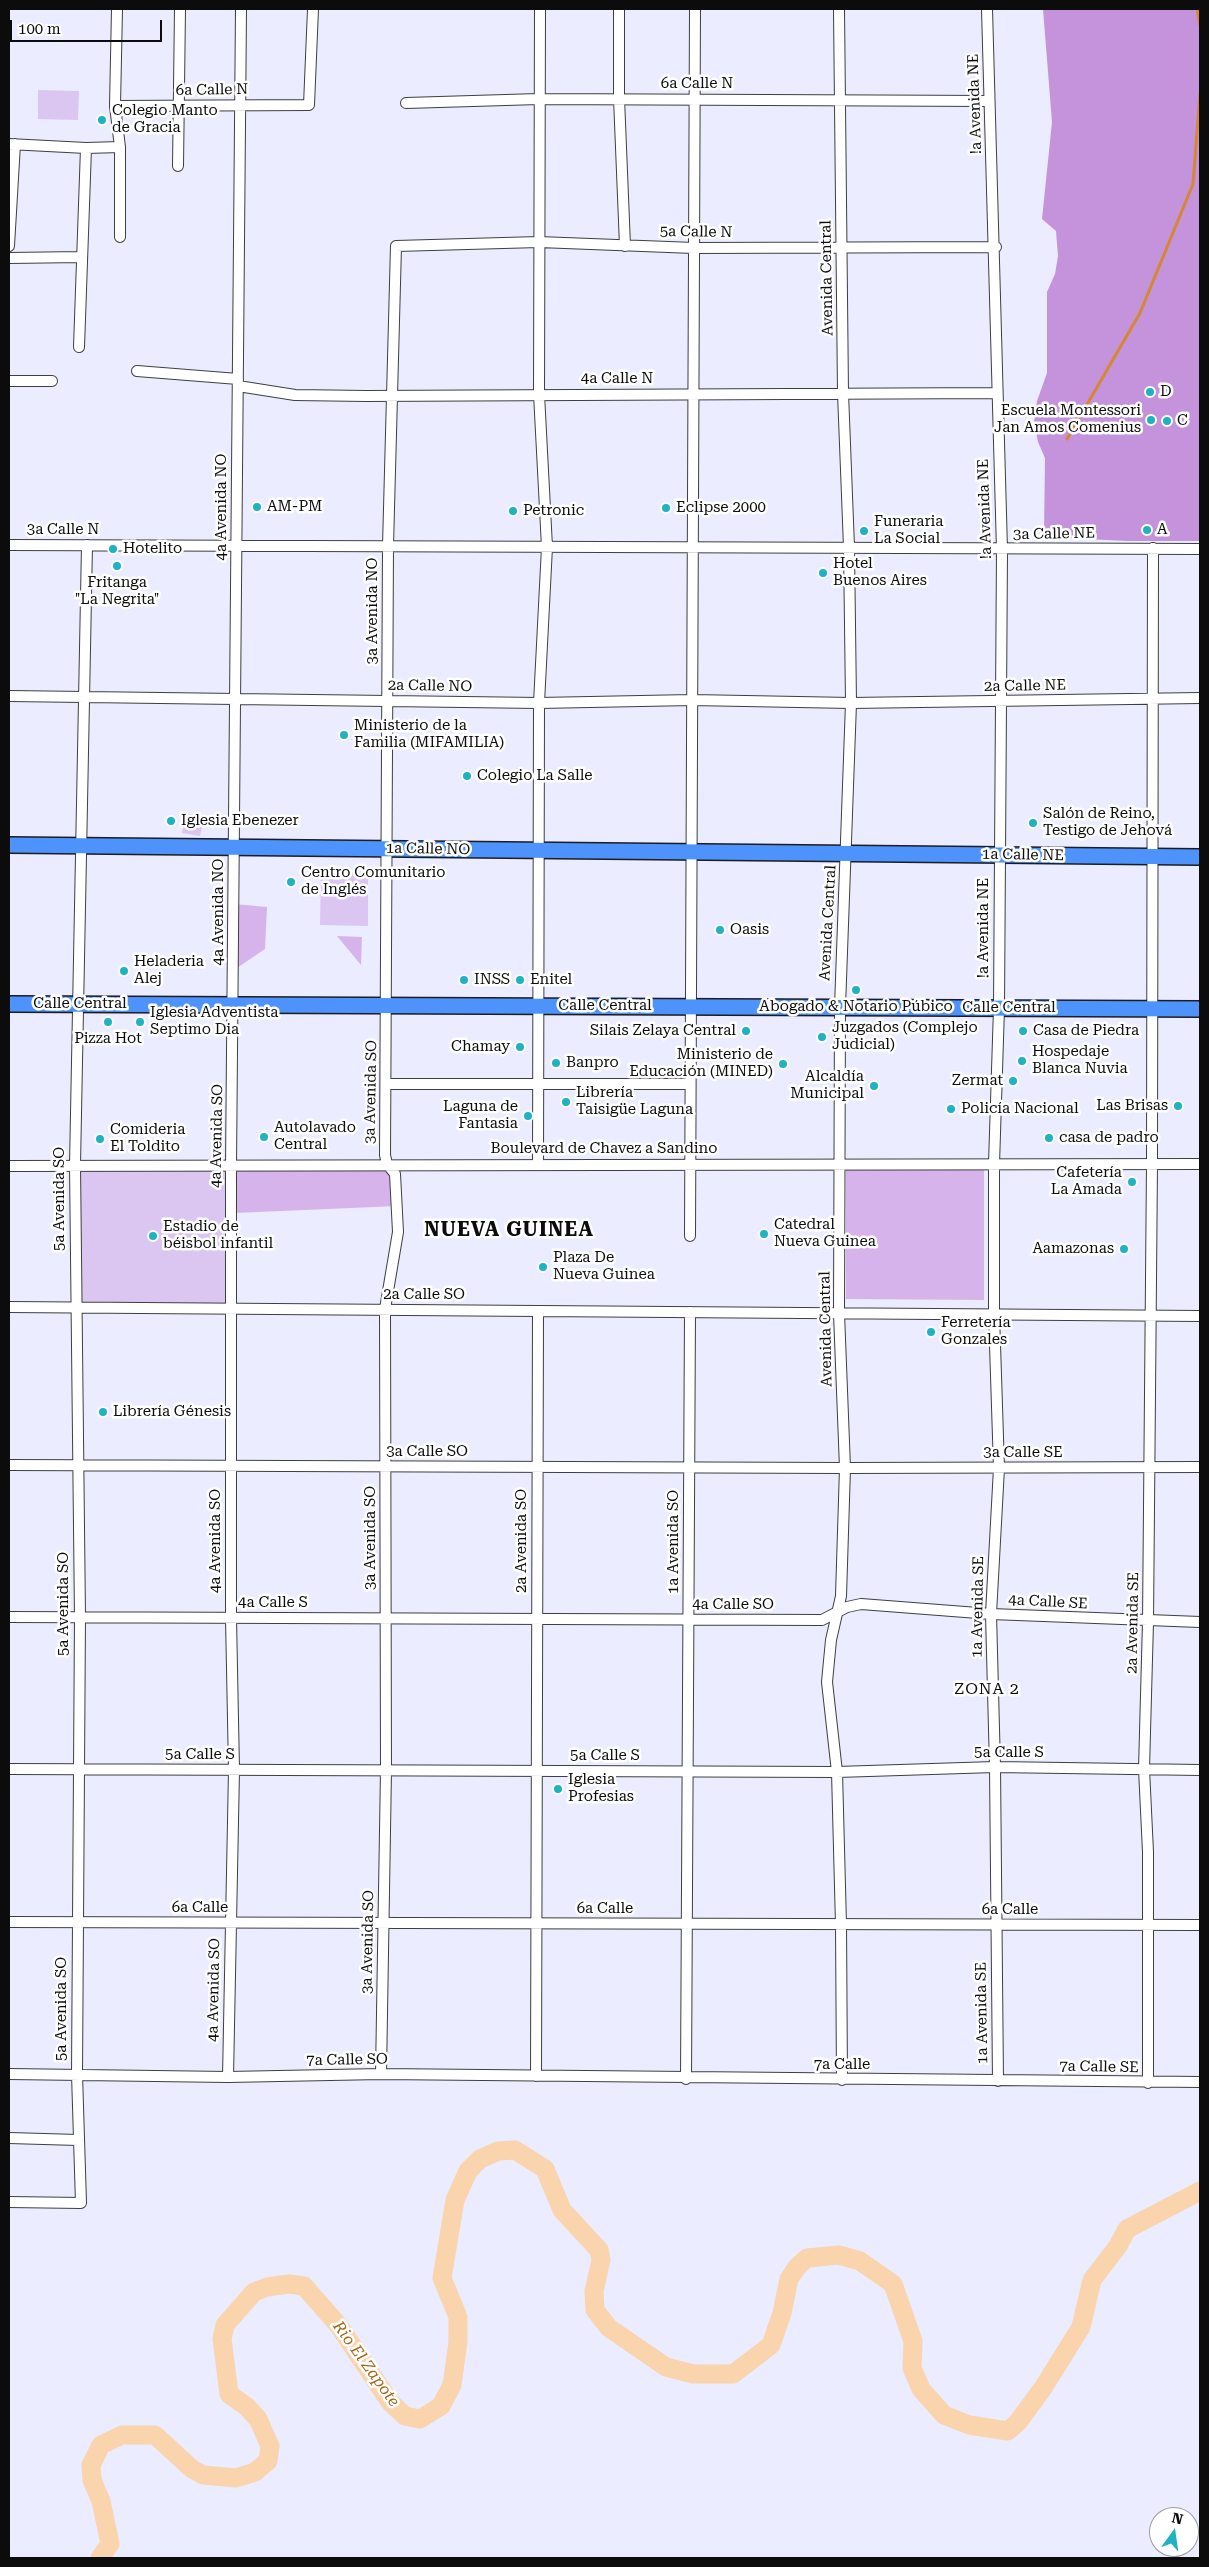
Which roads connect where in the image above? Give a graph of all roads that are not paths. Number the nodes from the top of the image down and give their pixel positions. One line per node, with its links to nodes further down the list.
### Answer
1 (117, 9): 17 (street)
2 (180, 9): 18 (street)
3 (241, 9): 16 (street, 4a Avenida NO)
4 (313, 9): 16 (street, 6a Calle N)
5 (540, 9): 11 (street)
6 (619, 9): 10 (street)
7 (695, 9): 12 (street)
8 (839, 9): 13 (street, Avenida Central)
9 (988, 9): 14 (street, !a Avenida NE)
10 (620, 98): 11 (street, 6a Calle N); 12 (street, 6a Calle N); 27 (street)
11 (540, 99): 15 (street, 6a Calle N); 24 (street)
12 (695, 99): 13 (street, 6a Calle N); 30 (street)
13 (840, 100): 14 (street, 6a Calle N); 28 (street, Avenida Central)
14 (989, 101): 29 (street, !a Avenida NE)
15 (406, 103)
16 (240, 105): 18 (street, 6a Calle N); 37 (street, 4a Avenida NO)
17 (115, 106): 18 (street, 6a Calle N); 20 (street)
18 (178, 106): 22 (street)
19 (12, 144): 21 (street); 25 (street)
20 (120, 147): 21 (street); 23 (street)
21 (86, 148): 31 (street)
22 (178, 166)
23 (120, 237)
24 (539, 242): 26 (street, 5a Calle N); 27 (street, 5a Calle N); 40 (street)
25 (9, 246)
26 (396, 246): 42 (street, 3a Avenida NO)
27 (625, 246): 30 (street, 5a Calle N)
28 (842, 246): 29 (street, 5a Calle N); 30 (street, 5a Calle N); 39 (street, Avenida Central)
29 (996, 247): 38 (street, !a Avenida NE)
30 (694, 248): 41 (street)
31 (81, 257): 32 (street); 33 (street)
32 (9, 258)
33 (79, 346)
34 (137, 371): 37 (street, 4a Calle N)
35 (9, 381): 36 (street)
36 (52, 381)
37 (238, 382): 42 (street, 4a Calle N); 45 (street, 4a Avenida NO)
38 (996, 392): 39 (street, 4a Calle N); 52 (street, !a Avenida NE)
39 (843, 393): 41 (street, 4a Calle N); 49 (street, Avenida Central)
40 (539, 394): 41 (street, 4a Calle N); 42 (street, 4a Calle N); 47 (street)
41 (694, 394): 48 (street)
42 (392, 396): 46 (street, 3a Avenida NO)
43 (9, 545): 44 (street, 3a Calle N)
44 (87, 545): 45 (street, 3a Calle N); 54 (street, 5a Avenida SO)
45 (237, 546): 46 (street, 3a Calle N); 55 (street, 4a Avenida NO)
46 (388, 546): 47 (street, 3a Calle N); 58 (street, 3a Avenida NO)
47 (547, 546): 48 (street, 3a Calle NE); 61 (street)
48 (693, 547): 49 (street, 3a Calle NE); 59 (street)
49 (849, 547): 52 (street, 3a Calle NE); 62 (street, Avenida Central)
50 (1153, 548): 51 (street, 3a Calle NE); 52 (street, 3a Calle NE); 56 (street, 2a Avenida SE)
51 (1200, 549)
52 (1002, 550): 60 (street, !a Avenida NE)
53 (9, 696): 54 (street, 2a Calle NO)
54 (84, 697): 55 (street, 2a Calle NO); 64 (street, 5a Avenida SO)
55 (236, 698): 58 (street, 2a Calle NO); 65 (street, 4a Avenida NO)
56 (1153, 698): 57 (street, 2a Calle NE); 60 (street, 2a Calle NE); 71 (street, 2a Avenida SE)
57 (1200, 698)
58 (388, 700): 61 (street, 2a Calle NO); 66 (street, 3a Avenida NO)
59 (692, 700): 61 (street, 2a Calle NO); 62 (street, 2a Calle NO); 68 (street)
60 (1001, 701): 62 (street, 2a Calle NE); 70 (street, !a Avenida NE)
61 (539, 703): 67 (street)
62 (851, 703): 69 (street, Avenida Central)
63 (9, 845): 64 (highway, 1a Calle NO)
64 (83, 846): 65 (highway, 1a Calle NO); 74 (street, 5a Avenida SO)
65 (235, 847): 66 (highway, 1a Calle NO); 75 (street, 4a Avenida NO)
66 (387, 849): 67 (highway, 1a Calle NO); 76 (street, 3a Avenida NO)
67 (538, 850): 68 (highway, 1a Calle NO); 77 (street)
68 (692, 852): 69 (highway, 1a Calle NO); 78 (street)
69 (846, 853): 70 (highway, 1a Calle NE); 79 (street, Avenida Central)
70 (1000, 855): 71 (highway, 1a Calle NE); 80 (street, !a Avenida NE)
71 (1152, 856): 72 (highway, 1a Calle NE); 81 (street, 2a Avenida SE)
72 (1200, 857)
73 (9, 1004): 74 (highway, Calle Central)
74 (78, 1004): 75 (highway, Calle Central); 93 (street, 5a Avenida SO)
75 (234, 1005): 76 (highway, Calle Central); 94 (street, 4a Avenida SO)
76 (387, 1006): 77 (highway, Calle Central); 83 (street, 3a Avenida SO)
77 (538, 1006): 78 (highway, Calle Central); 84 (street)
78 (691, 1007): 79 (highway, Calle Central); 85 (street)
79 (840, 1008): 80 (highway, Calle Central); 89 (street, Avenida Central)
80 (999, 1008): 81 (highway, Calle Central); 90 (street, !a Avenida NE)
81 (1151, 1009): 82 (highway, Calle Central); 91 (street, 2a Avenida SE)
82 (1200, 1009)
83 (386, 1084): 84 (street); 86 (street, 3a Avenida SO)
84 (538, 1084): 85 (street); 87 (street)
85 (690, 1084): 88 (street)
86 (387, 1164): 87 (street, Boulevard de Chavez a Sandino); 94 (street, Boulevard de Chavez a Sandino); 100 (street, 3a Avenida SO)
87 (538, 1164): 88 (street, Boulevard de Chavez a Sandino)
88 (690, 1164): 89 (street, Boulevard de Chavez a Sandino); 96 (street)
89 (840, 1164): 90 (street, Boulevard de Chavez a Sandino); 103 (street, Avenida Central)
90 (994, 1164): 91 (street, Boulevard de Chavez a Sandino); 104 (street, 1a Avenida SE)
91 (1152, 1164): 92 (street, Boulevard de Chavez a Sandino); 105 (street, 2a Avenida SE)
92 (1200, 1164)
93 (75, 1165): 94 (street, Boulevard de Chavez a Sandino); 95 (street, Boulevard de Chavez a Sandino); 98 (street, 5a Avenida SO)
94 (231, 1165): 99 (street, 4a Avenida SO)
95 (9, 1166)
96 (690, 1236)
97 (9, 1307): 98 (street, 2a Calle SO)
98 (76, 1307): 99 (street, 2a Calle SO); 108 (street, 5a Avenida SO)
99 (231, 1308): 100 (street, 2a Calle SO); 109 (street, 4a Avenida SO)
100 (385, 1310): 101 (street, 2a Calle SO); 110 (street, 3a Avenida SO)
101 (538, 1311): 102 (street, 2a Calle SO); 111 (street, 2a Avenida SO)
102 (690, 1312): 103 (street, 2a Calle SO); 114 (street, 1a Avenida SO)
103 (839, 1313): 104 (street, 2a Calle SO); 115 (street, Avenida Central)
104 (994, 1314): 105 (street, 2a Calle SO); 116 (street, 1a Avenida SE)
105 (1151, 1315): 106 (street, 2a Calle SO); 112 (street, 2a Avenida SE)
106 (1200, 1316)
107 (9, 1465): 108 (street, 3a Calle SO)
108 (78, 1465): 109 (street, 3a Calle SO); 120 (street, 5a Avenida SO)
109 (231, 1466): 110 (street, 3a Calle SO); 121 (street, 4a Avenida SO)
110 (386, 1466): 111 (street, 3a Calle SO); 122 (street, 3a Avenida SO)
111 (537, 1467): 114 (street, 3a Calle SO); 123 (street, 2a Avenida SO)
112 (1148, 1467): 113 (street, 3a Calle SE); 116 (street, 3a Calle SE); 125 (street, 2a Avenida SE)
113 (1200, 1467)
114 (689, 1468): 115 (street, 3a Calle SO); 124 (street, 1a Avenida SO)
115 (845, 1468): 116 (street, 3a Calle SE); 117 (street, Avenida Central)
116 (998, 1468): 118 (street, 1a Avenida SE)
117 (836, 1613): 118 (street, 4a Calle SE); 124 (street, 4a Calle SO); 136 (street, Avenida Central)
118 (991, 1614): 125 (street, 4a Calle SE); 127 (street, 1a Avenida SE)
119 (9, 1617): 120 (street, 4a Calle S)
120 (80, 1617): 121 (street, 4a Calle S); 129 (street, 5a Avenida SO)
121 (231, 1618): 122 (street, 4a Calle S); 131 (street, 4a Avenida SO)
122 (385, 1618): 123 (street, 4a Calle S); 132 (street, 3a Avenida SO)
123 (537, 1619): 124 (street, 4a Calle SO); 134 (street, 2a Avenida SO)
124 (688, 1619): 135 (street, 1a Avenida SO)
125 (1148, 1622): 126 (street, 4a Calle SE); 130 (street, 2a Avenida SE)
126 (1200, 1622)
127 (995, 1767): 130 (street, 5a Calle S); 136 (street, 5a Calle S); 144 (street, 1a Avenida SE)
128 (9, 1769): 129 (street, 5a Calle S)
129 (80, 1769): 131 (street, 5a Calle S); 138 (street, 5a Avenida SO)
130 (1144, 1769): 133 (street, 5a Calle S); 145 (street, 2a Avenida SE)
131 (234, 1770): 132 (street, 5a Calle S); 139 (street, 4a Avenida SO)
132 (386, 1770): 134 (street, 5a Calle S); 140 (street, 3a Avenida SO)
133 (1200, 1770)
134 (537, 1771): 135 (street, 5a Calle S); 141 (street, 2a Avenida SO)
135 (688, 1772): 136 (street, 5a Calle S); 142 (street, 1a Avenida SO)
136 (837, 1772): 143 (street, Avenida Central)
137 (9, 1922): 138 (street, 6a Calle)
138 (77, 1922): 139 (street, 6a Calle); 148 (street, 5a Avenida SO)
139 (230, 1923): 140 (street, 6a Calle); 151 (street, 4a Avenida SO)
140 (383, 1923): 141 (street, 6a Calle); 149 (street, 3a Avenida SO)
141 (537, 1924): 142 (street, 6a Calle); 150 (street, 2a Avenida SO)
142 (687, 1925): 143 (street, 6a Calle); 152 (street, 1a Avenida SO)
143 (841, 1925): 144 (street, 6a Calle); 153 (street, Avenida Central)
144 (996, 1925): 145 (street, 6a Calle); 154 (street, 1a Avenida SE)
145 (1147, 1925): 146 (street, 6a Calle); 156 (street, 2a Avenida SE)
146 (1200, 1926)
147 (9, 2074): 148 (street, 7a Calle SO)
148 (77, 2074): 151 (street, 7a Calle SO); 158 (street, 5a Avenida SO)
149 (381, 2074): 150 (street, 7a Calle SO); 151 (street, 7a Calle SO)
150 (536, 2076): 152 (street, 7a Calle SO)
151 (228, 2077)
152 (686, 2079): 153 (street, 7a Calle)
153 (842, 2080): 154 (street, 7a Calle)
154 (998, 2081): 156 (street, 7a Calle SE)
155 (1200, 2082): 156 (street, 7a Calle SE)
156 (1148, 2083)
157 (9, 2138): 158 (street)
158 (78, 2140): 159 (street, 5a Avenida SO)
159 (9, 2202)

